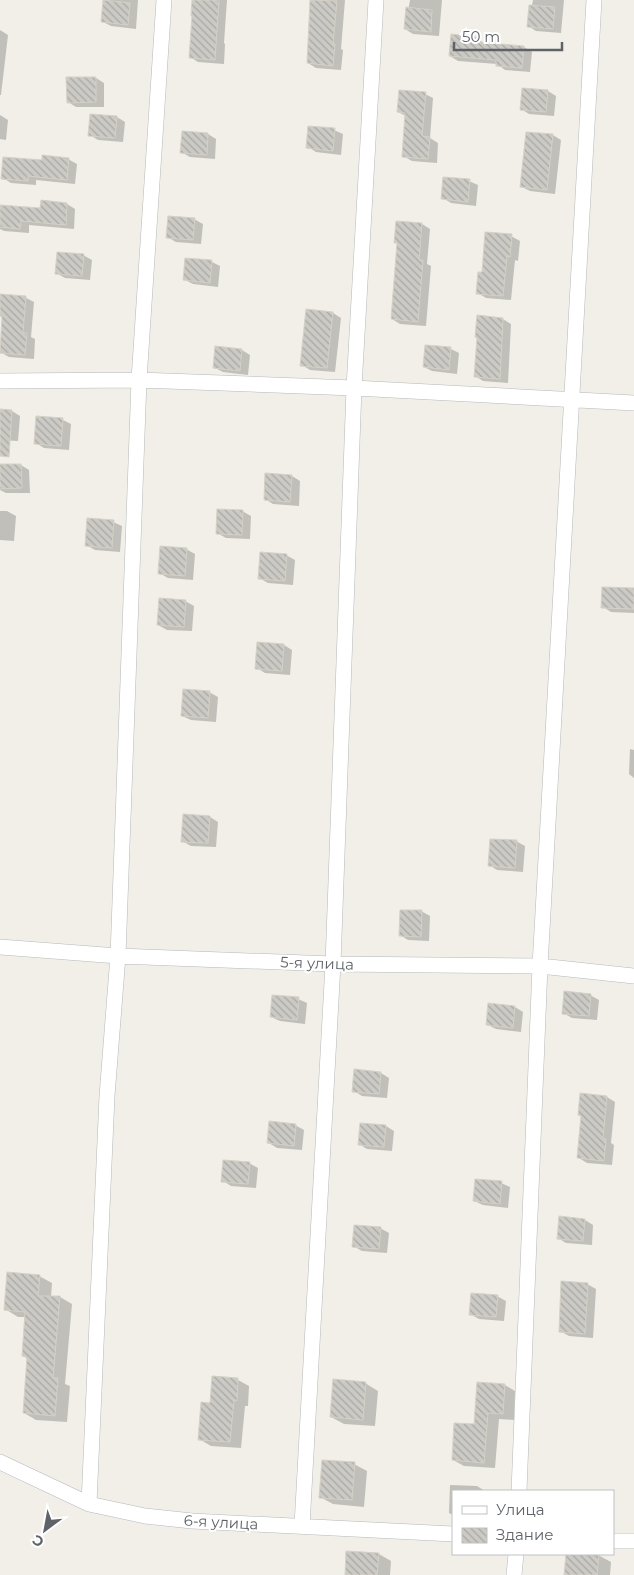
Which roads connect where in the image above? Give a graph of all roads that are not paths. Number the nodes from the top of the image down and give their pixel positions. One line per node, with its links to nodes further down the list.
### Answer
1 (164, 0): 4 (street)
2 (376, 0): 6 (street)
3 (594, 0): 7 (street)
4 (139, 380): 5 (street); 6 (street); 10 (street)
5 (0, 381)
6 (354, 388): 7 (street); 11 (street)
7 (570, 400): 8 (street); 12 (street)
8 (634, 403)
9 (0, 947): 10 (street, 5-я улица)
10 (118, 956): 11 (street, 5-я улица); 16 (street)
11 (333, 964): 12 (street, 5-я улица); 17 (street)
12 (540, 966): 13 (street, 5-я улица); 15 (street)
13 (634, 976)
14 (0, 1462): 16 (street, 6-я улица)
15 (518, 1490)
16 (89, 1504): 17 (street, 6-я улица)
17 (302, 1526): 18 (street, 6-я улица)
18 (452, 1534)
19 (614, 1541): 20 (street)
20 (634, 1541)
21 (516, 1555): 22 (street)
22 (514, 1575)

